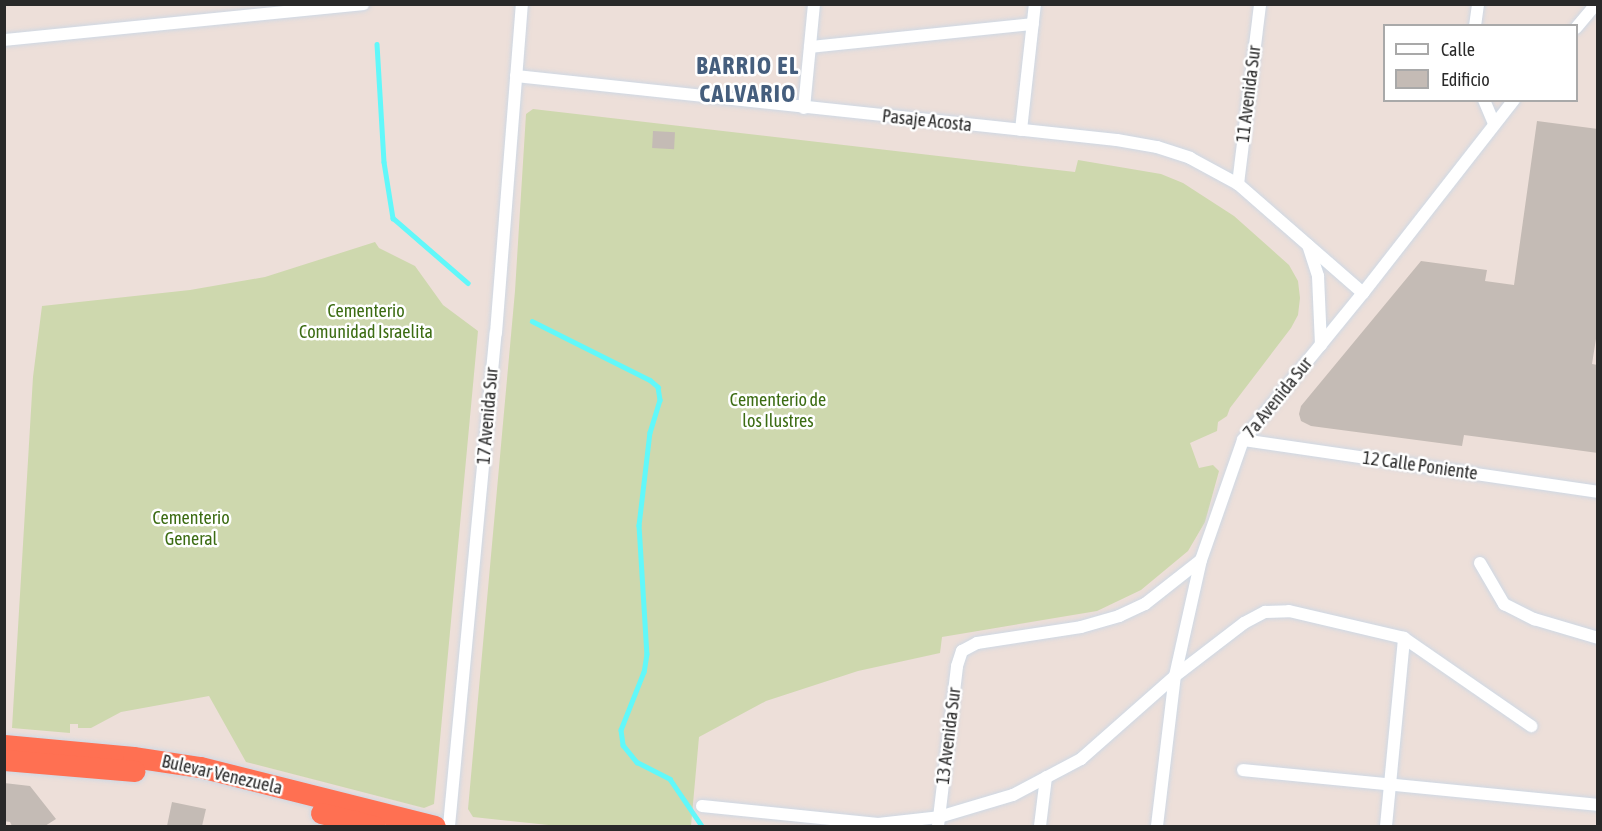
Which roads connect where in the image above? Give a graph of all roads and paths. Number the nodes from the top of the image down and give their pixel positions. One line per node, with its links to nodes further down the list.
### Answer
1 (363, 4): 11 (street)
2 (522, 4): 13 (street, 17 Avenida Sur)
3 (814, 4): 12 (street)
4 (1035, 4): 8 (street)
5 (1260, 4): 19 (street, 11 Avenida Sur)
6 (1478, 4): 9 (street)
7 (1596, 4): 10 (street)
8 (1033, 24): 12 (street); 18 (street)
9 (1475, 24)
10 (1578, 26)
11 (4, 40)
12 (810, 47): 16 (street)
13 (516, 76): 16 (street, Pasaje Acosta); 41 (street, 17 Avenida Sur)
14 (1485, 102): 17 (street)
15 (1512, 102): 17 (street, 7a Avenida Sur)
16 (804, 108): 18 (street, Pasaje Acosta)
17 (1494, 124): 21 (street, 7a Avenida Sur)
18 (1021, 130): 19 (street, Pasaje Acosta)
19 (1238, 184): 20 (street, Pasaje Acosta)
20 (1308, 244): 21 (street, Pasaje Acosta); 22 (street)
21 (1364, 293): 22 (street, 7a Avenida Sur)
22 (1321, 345): 23 (street, 7a Avenida Sur)
23 (1243, 440): 24 (street, 12 Calle Poniente); 25 (street, 7a Avenida Sur)
24 (1598, 492)
25 (1202, 560): 29 (street, 7a Avenida Sur); 38 (street, 13 Avenida Sur)
26 (1480, 563): 28 (street)
27 (1404, 638): 29 (street); 30 (street); 35 (street)
28 (1598, 638)
29 (1175, 676): 34 (street); 43 (street, 7a Avenida Sur)
30 (1532, 726)
31 (4, 745): 40 (highway, Bulevar Venezuela)
32 (4, 760): 39 (highway, Bulevar Venezuela)
33 (1243, 770): 35 (street)
34 (1046, 777): 38 (street); 42 (street)
35 (1389, 786): 36 (street); 44 (street)
36 (1598, 805)
37 (702, 806): 38 (street)
38 (938, 822)
39 (374, 826)
40 (435, 826)
41 (449, 826)
42 (1040, 826)
43 (1157, 826)
44 (1386, 826)

